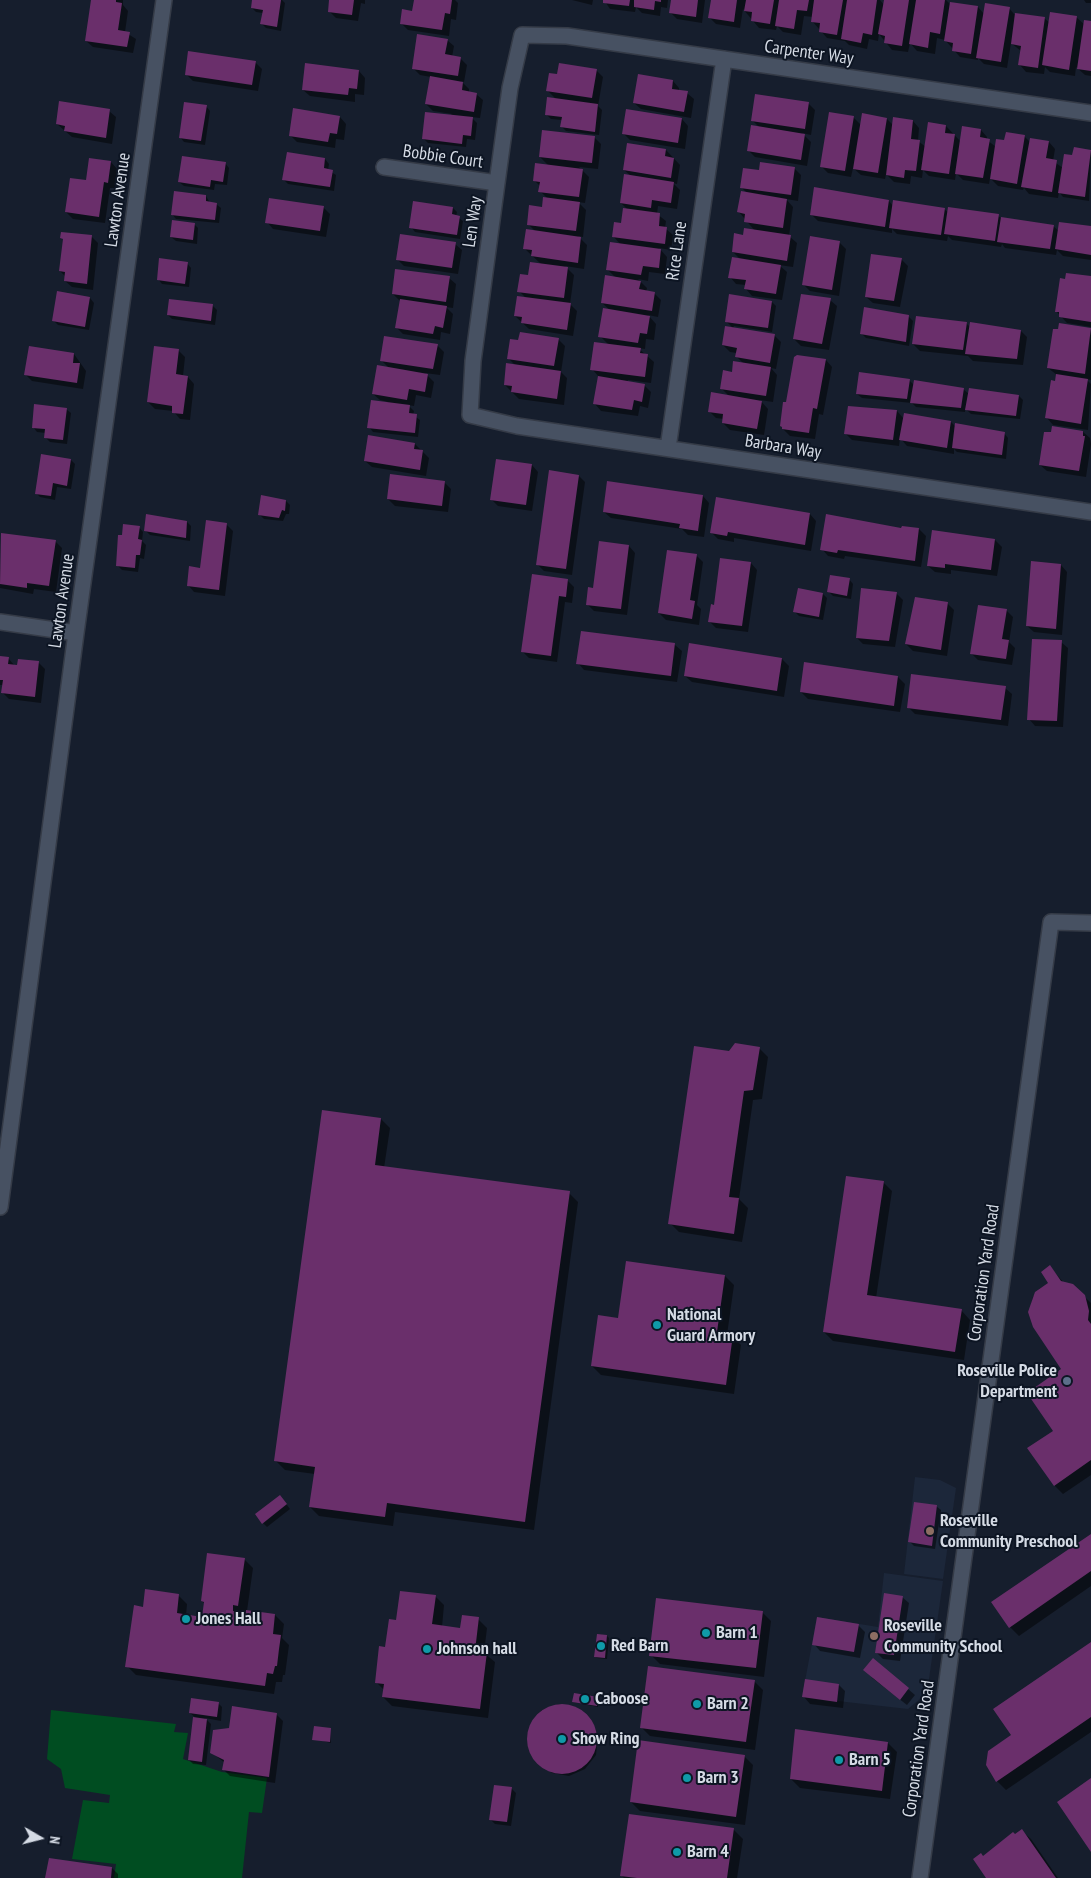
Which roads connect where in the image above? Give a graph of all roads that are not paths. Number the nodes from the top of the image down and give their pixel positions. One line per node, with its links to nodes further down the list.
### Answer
1 (164, 0): 11 (street, Lawton Avenue)
2 (522, 36): 3 (street, Carpenter Way); 6 (street, Len Way)
3 (724, 60): 4 (street, Carpenter Way); 8 (street, Rice Lane)
4 (1091, 113)
5 (384, 167): 6 (street, Bobbie Court)
6 (497, 184): 7 (street, Len Way)
7 (470, 415): 8 (street, Barbara Way)
8 (668, 448): 9 (street, Barbara Way)
9 (1091, 512)
10 (0, 622): 11 (street)
11 (76, 633): 13 (street, Lawton Avenue)
12 (1091, 923): 14 (street, Corporation Yard Road)
13 (0, 1207)
14 (920, 1878)

